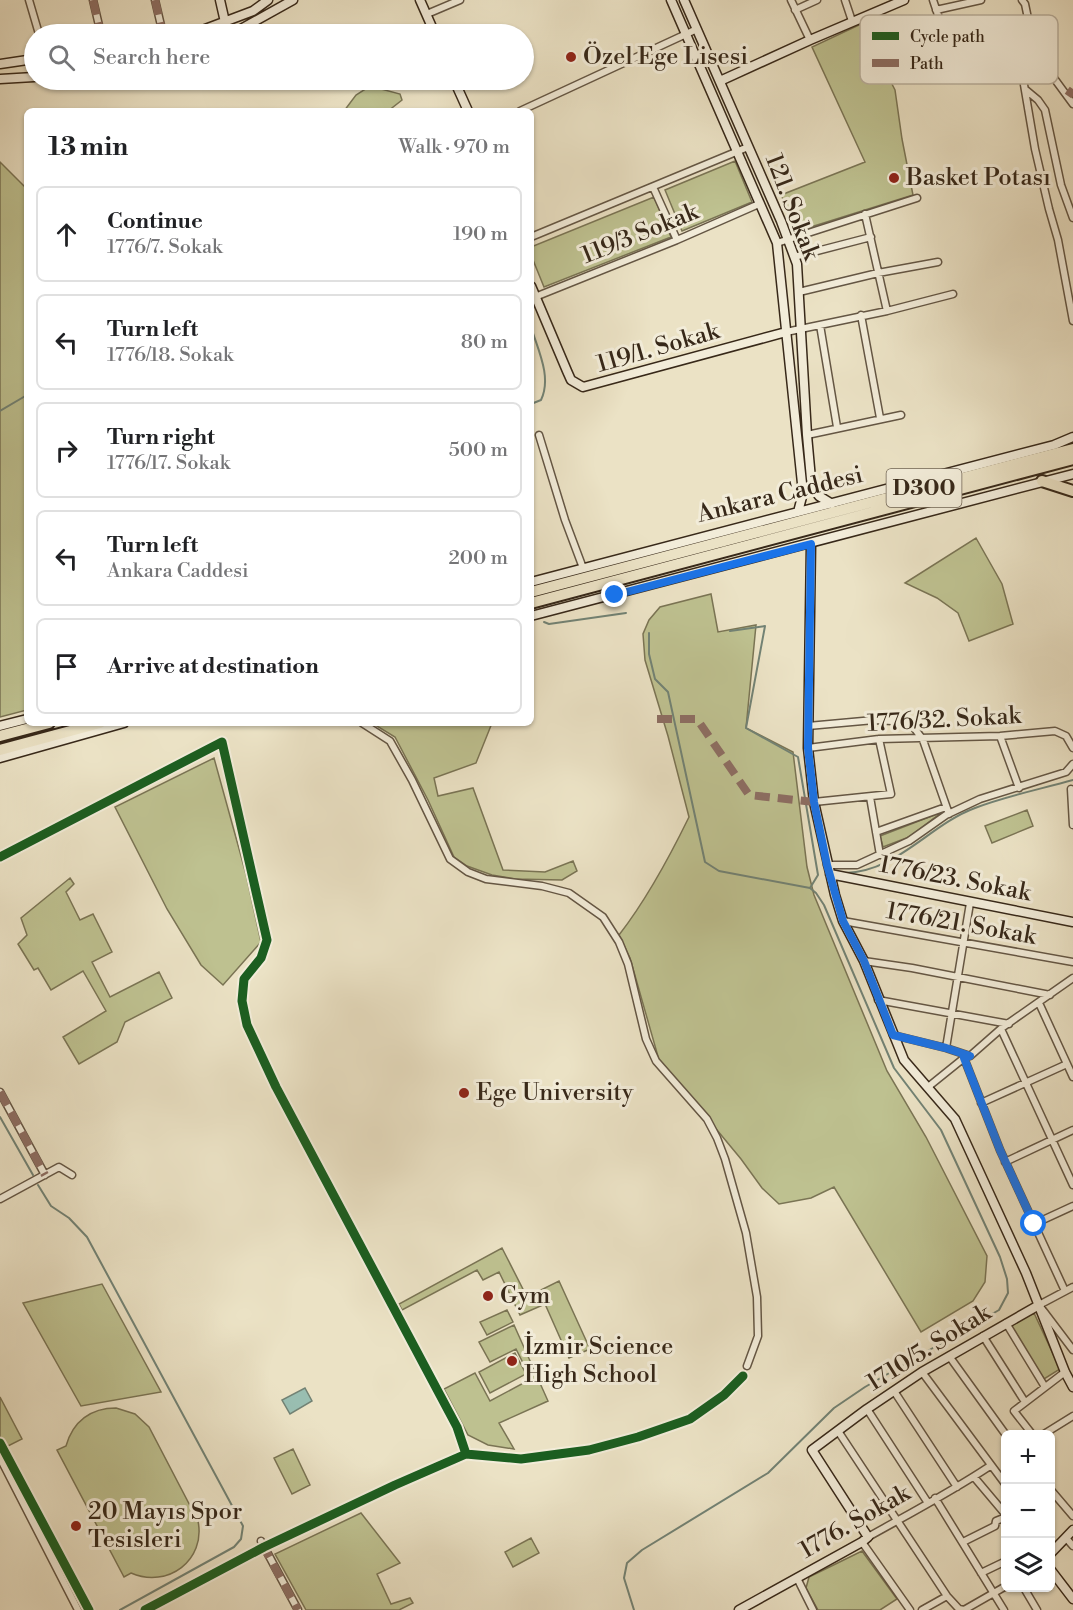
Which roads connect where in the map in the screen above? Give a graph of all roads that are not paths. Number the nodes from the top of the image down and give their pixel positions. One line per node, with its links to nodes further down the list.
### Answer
1 (29, 0): 27 (street)
2 (93, 0): 28 (street)
3 (155, 0): 29 (street)
4 (220, 0): 26 (street)
5 (268, 0): 26 (street)
6 (293, 0): 31 (street)
7 (420, 0): 20 (street)
8 (460, 0): 20 (street)
9 (671, 0): 34 (street, 121. Sokak)
10 (684, 0): 33 (street, 121. Sokak)
11 (791, 0): 18 (street)
12 (817, 0): 18 (street)
13 (844, 0): 25 (street)
14 (904, 0): 21 (street)
15 (933, 0): 19 (street)
16 (981, 0): 19 (street)
17 (1022, 0): 23 (street)
18 (795, 9): 35 (street)
19 (936, 10): 22 (street)
20 (427, 14): 32 (street)
21 (867, 15)
22 (938, 15)
23 (1027, 15)
24 (860, 18): 25 (street)
25 (852, 21): 35 (street)
26 (225, 22): 30 (street)
27 (36, 24)
28 (99, 24)
29 (161, 24)
30 (220, 24)
31 (250, 24)
32 (431, 24)
33 (697, 29): 34 (street); 40 (street, 121. Sokak)
34 (687, 35): 49 (street); 51 (street, 121. Sokak)
35 (810, 40): 40 (street)
36 (24, 60): 37 (street)
37 (0, 64)
38 (24, 78): 39 (street)
39 (0, 79)
40 (720, 81): 50 (street, 121. Sokak)
41 (1058, 83): 46 (street)
42 (1025, 84): 44 (street)
43 (459, 90): 48 (street)
44 (1026, 90): 56 (street); 70 (street)
45 (1073, 90): 46 (street)
46 (1068, 96): 47 (street)
47 (1073, 104)
48 (467, 108)
49 (527, 108)
50 (748, 147): 51 (street); 59 (street, 121. Sokak)
51 (737, 152): 52 (street); 54 (street, 121. Sokak)
52 (654, 187): 57 (street); 60 (street)
53 (917, 198): 55 (street)
54 (759, 204): 60 (street, 119/3 Sokak); 61 (street, 121. Sokak)
55 (865, 214): 58 (street); 59 (street)
56 (1073, 218)
57 (534, 236)
58 (872, 237): 62 (street); 64 (street)
59 (788, 239): 61 (street); 62 (street, 121. Sokak)
60 (677, 240): 67 (street, 119/3 Sokak)
61 (777, 243): 73 (street, 121. Sokak)
62 (794, 256): 65 (street, 121. Sokak)
63 (938, 262): 64 (street)
64 (878, 273): 65 (street); 68 (street)
65 (799, 292): 72 (street, 121. Sokak)
66 (953, 294): 68 (street)
67 (535, 297): 73 (street, 119/1. Sokak)
68 (887, 311): 69 (street)
69 (861, 315): 71 (street); 75 (street)
70 (1073, 321)
71 (820, 325): 72 (street); 76 (street)
72 (801, 330): 73 (street); 78 (street, 121. Sokak)
73 (786, 332): 86 (street, 121. Sokak)
74 (901, 415): 75 (street)
75 (880, 418): 76 (street)
76 (837, 427): 78 (street)
77 (539, 435): 89 (street)
78 (807, 435): 85 (street, 121. Sokak)
79 (1073, 437): 85 (street, Ankara Caddesi)
80 (1073, 448): 87 (highway, Ankara Caddesi / D300)
81 (1073, 459): 87 (highway, Ankara Caddesi / D300)
82 (1073, 474): 83 (street)
83 (1042, 481): 84 (highway); 88 (street)
84 (1073, 491)
85 (832, 504): 86 (street, Ankara Caddesi)
86 (798, 512): 89 (street, Ankara Caddesi)
87 (775, 532): 91 (highway, Ankara Caddesi / D300); 92 (highway, Ankara Caddesi / D300)
88 (811, 544): 93 (street); 101 (street)
89 (583, 568): 90 (street, Ankara Caddesi)
90 (534, 581)
91 (534, 591)
92 (534, 602)
93 (534, 615)
94 (24, 720): 95 (street)
95 (0, 726)
96 (38, 726): 102 (highway)
97 (89, 726): 109 (highway)
98 (92, 726): 106 (highway)
99 (114, 726): 106 (street)
100 (367, 726): 162 (street)
101 (808, 726): 105 (street); 107 (street)
102 (0, 736)
103 (1000, 736): 105 (street, 1776/32. Sokak); 108 (street, 1776/32. Sokak); 112 (street)
104 (879, 740): 105 (street, 1776/32. Sokak); 107 (street, 1776/32. Sokak); 114 (street)
105 (923, 740): 116 (street)
106 (58, 742): 110 (street)
107 (808, 748): 115 (street)
108 (1073, 748)
109 (0, 750)
110 (0, 758)
111 (1073, 764): 112 (street)
112 (1019, 788): 116 (street)
113 (1071, 789): 117 (street)
114 (870, 797): 115 (street); 118 (street)
115 (814, 802): 121 (street)
116 (948, 810): 118 (street); 119 (street)
117 (1073, 825)
118 (876, 832): 119 (street)
119 (880, 855): 121 (street)
120 (0, 857): 177 (street)
121 (827, 865): 122 (street)
122 (830, 874): 123 (street, 1776/23. Sokak); 124 (street)
123 (970, 903): 125 (street, 1776/23. Sokak); 126 (street)
124 (843, 921): 126 (street, 1776/21. Sokak); 127 (street)
125 (1073, 922)
126 (965, 941): 128 (street, 1776/21. Sokak); 129 (street)
127 (864, 961): 129 (street); 132 (street)
128 (1073, 962)
129 (958, 977): 131 (street); 134 (street)
130 (1073, 978): 131 (street)
131 (1050, 995): 133 (street)
132 (878, 999): 134 (street); 137 (street)
133 (1039, 1003): 135 (street); 140 (street)
134 (951, 1013): 135 (street); 138 (street)
135 (1009, 1024): 136 (street)
136 (1001, 1029): 139 (street); 142 (street)
137 (893, 1035): 138 (street); 143 (street)
138 (946, 1048): 139 (street)
139 (967, 1057): 143 (street); 145 (street)
140 (1067, 1064): 141 (street); 142 (street)
141 (1073, 1077)
142 (1026, 1082): 145 (street); 147 (street)
143 (928, 1087): 157 (street)
144 (0, 1092): 150 (street)
145 (981, 1103): 148 (street)
146 (1073, 1130): 147 (street)
147 (1052, 1140): 148 (street); 151 (street)
148 (1005, 1162): 154 (street)
149 (72, 1174): 150 (street)
150 (45, 1175): 152 (street)
151 (1073, 1185)
152 (0, 1199)
153 (1073, 1206): 154 (street)
154 (1034, 1224): 156 (street)
155 (1073, 1287): 156 (street, 1710/5. Sokak)
156 (1065, 1291): 157 (street, 1710/5. Sokak)
157 (1039, 1305): 158 (street, 1710/5. Sokak); 160 (street); 164 (street)
158 (1006, 1323): 159 (street, 1710/5. Sokak); 166 (street)
159 (983, 1336): 161 (street, 1710/5. Sokak); 169 (street)
160 (1073, 1350)
161 (949, 1356): 163 (street, 1710/5. Sokak); 172 (street)
162 (747, 1366)
163 (922, 1372): 168 (street, 1710/5. Sokak); 179 (street)
164 (1065, 1372): 166 (street); 167 (street)
165 (742, 1376): 177 (street)
166 (1045, 1387): 169 (street)
167 (1073, 1387)
168 (894, 1391): 170 (street, 1710/5. Sokak); 182 (street)
169 (1025, 1402): 173 (street)
170 (867, 1409): 175 (street, 1710/5. Sokak); 185 (street)
171 (1073, 1416): 174 (street)
172 (1001, 1430)
173 (1029, 1430)
174 (1050, 1430)
175 (838, 1431): 189 (street); 192 (street, 1710/5. Sokak)
176 (0, 1443): 178 (street)
177 (466, 1454): 194 (street)
178 (2, 1456): 206 (street); 207 (street)
179 (990, 1466): 180 (street, 1776. Sokak); 181 (street)
180 (974, 1477): 182 (street, 1776. Sokak); 186 (street)
181 (1004, 1484)
182 (957, 1487): 184 (street, 1776. Sokak)
183 (1055, 1495): 187 (street)
184 (935, 1498): 185 (street, 1776. Sokak); 193 (street)
185 (928, 1503): 189 (street, 1776. Sokak)
186 (1001, 1511)
187 (1073, 1516)
188 (1001, 1518): 193 (street)
189 (896, 1521): 192 (street, 1776. Sokak); 204 (street)
190 (1073, 1530): 191 (street)
191 (1066, 1538): 195 (street); 196 (street)
192 (865, 1540): 200 (street, 1776. Sokak); 212 (street)
193 (963, 1542): 198 (street)
194 (262, 1544): 208 (street); 209 (street)
195 (1055, 1546)
196 (1073, 1546)
197 (1001, 1565): 198 (street)
198 (981, 1573): 203 (street)
199 (1055, 1576): 205 (street)
200 (797, 1578): 210 (street, 1776. Sokak); 211 (street)
201 (1001, 1588): 203 (street)
202 (1027, 1592): 216 (street)
203 (993, 1593): 214 (street); 215 (street)
204 (947, 1596): 213 (street); 214 (street)
205 (1073, 1599)
206 (78, 1610)
207 (89, 1610)
208 (144, 1610)
209 (297, 1610)
210 (739, 1610)
211 (813, 1610)
212 (910, 1610)
213 (922, 1610)
214 (961, 1610)
215 (1004, 1610)
216 (1037, 1610)

